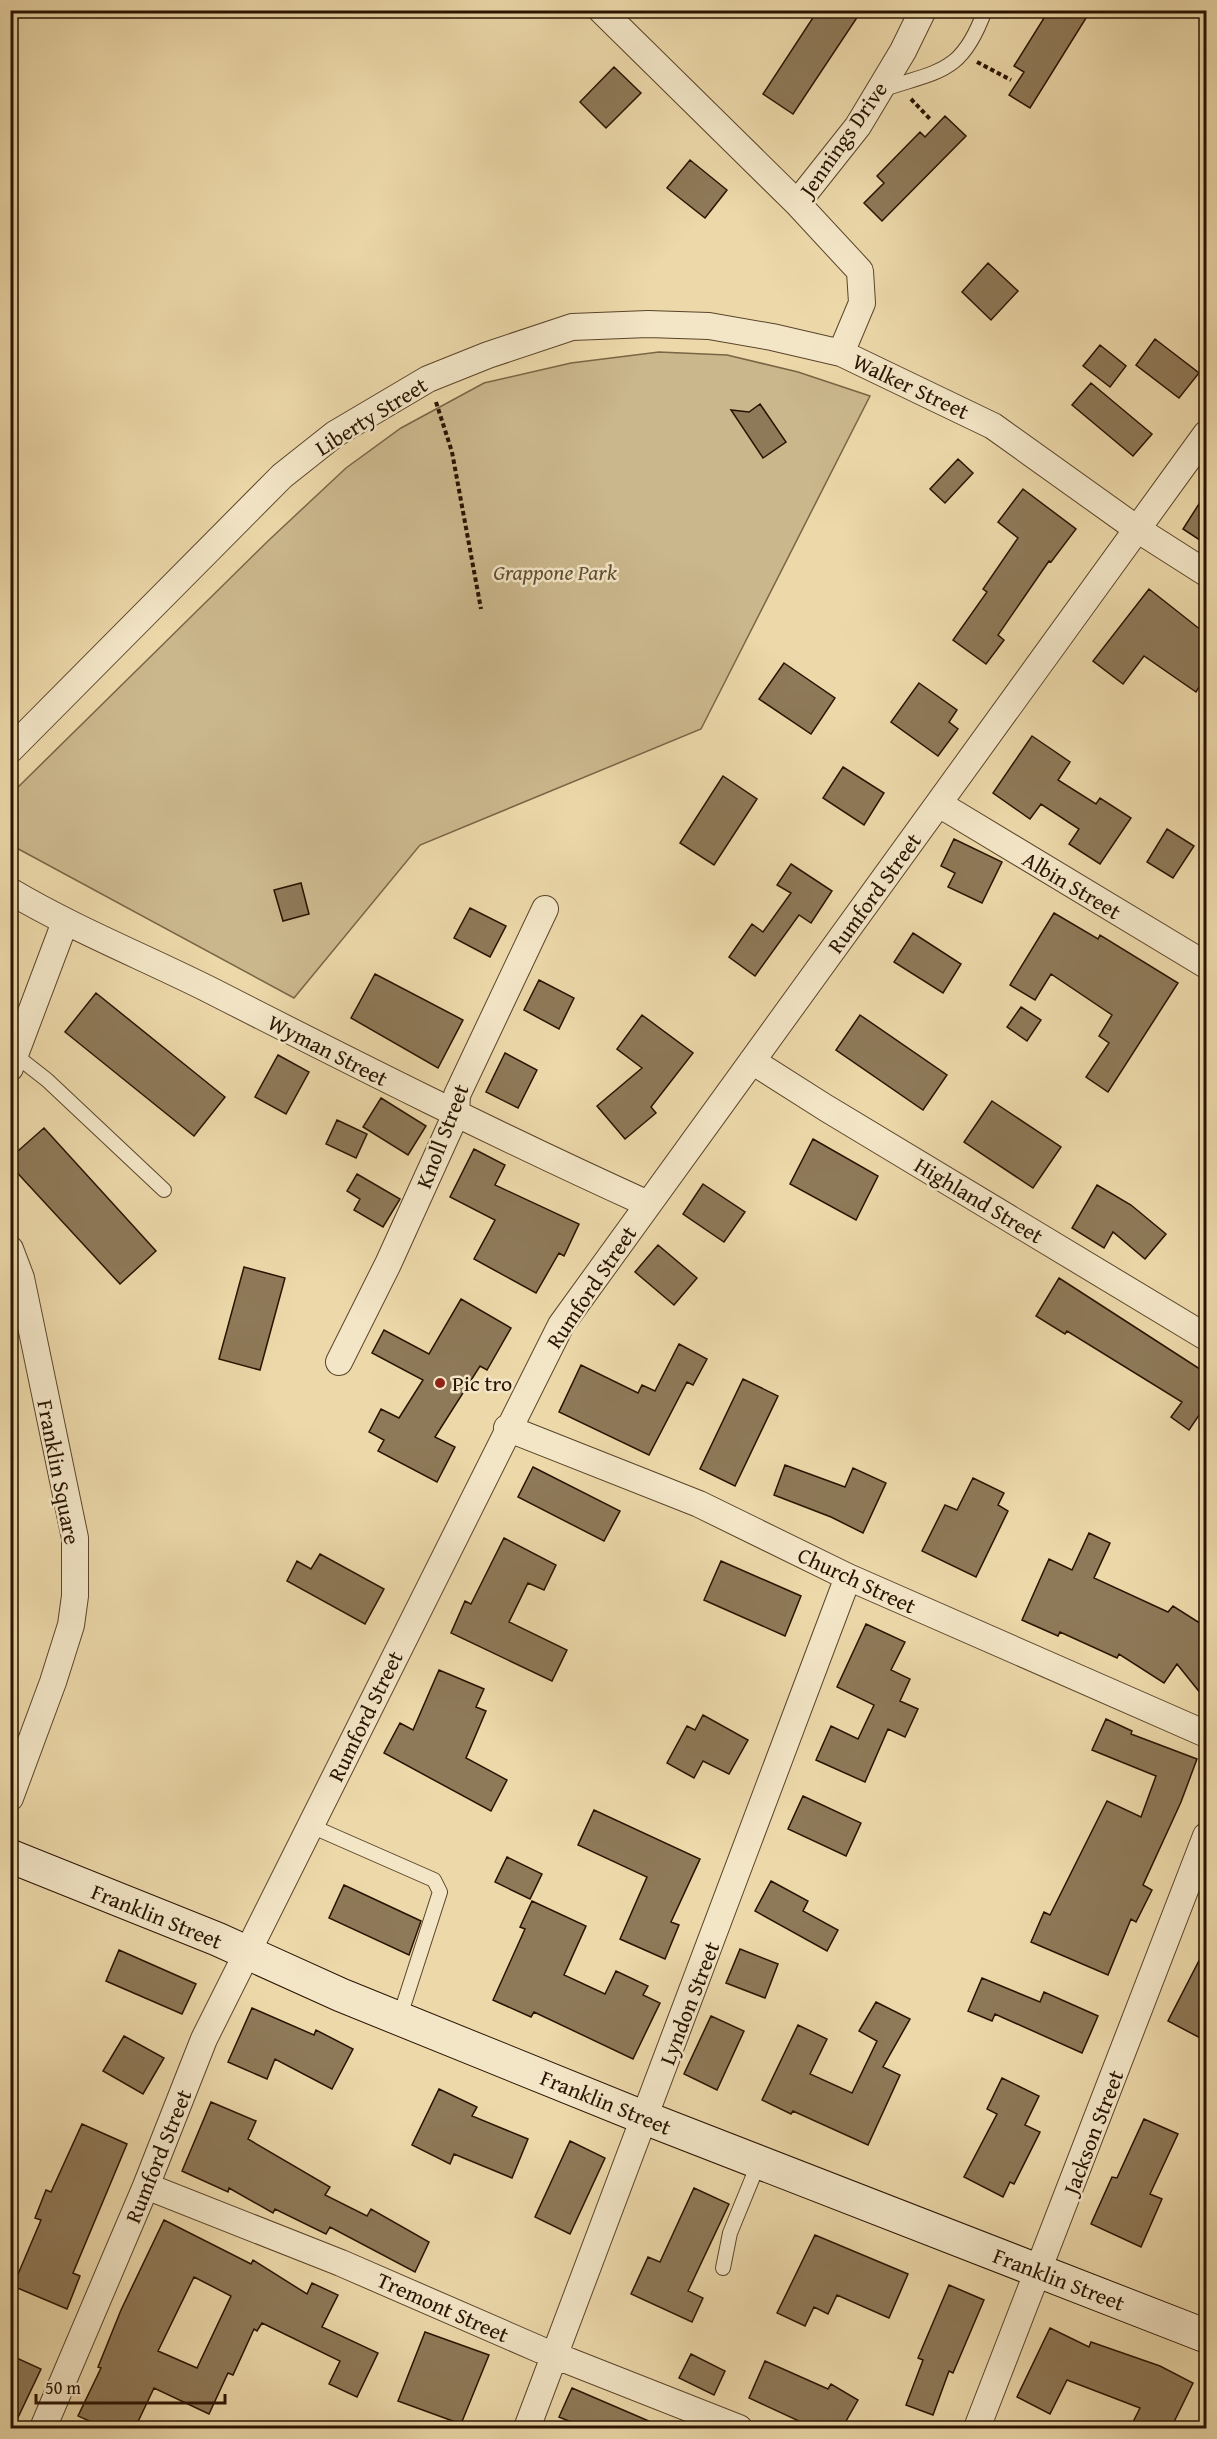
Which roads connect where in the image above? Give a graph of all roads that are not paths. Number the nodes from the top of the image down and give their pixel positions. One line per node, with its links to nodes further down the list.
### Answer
1 (601, 10): 5 (street, Walker Street)
2 (923, 10): 4 (street, Jennings Drive)
3 (986, 10): 4 (lane)
4 (891, 87): 5 (street, Jennings Drive)
5 (797, 203): 6 (street, Walker Street)
6 (841, 353): 8 (street, Walker Street); 10 (street, Liberty Street)
7 (1206, 434): 8 (street, Rumford Street)
8 (1137, 529): 9 (street, Walker Street); 11 (street, Rumford Street)
9 (1206, 573)
10 (10, 750)
11 (939, 804): 15 (street, Albin Street); 16 (street, Rumford Street)
12 (10, 891): 14 (street, Wyman Street)
13 (545, 909): 18 (street, Knoll Street)
14 (66, 922): 17 (street); 18 (street, Wyman Street)
15 (1206, 965)
16 (752, 1061): 20 (street, Rumford Street); 22 (street, Highland Street)
17 (13, 1062): 19 (lane)
18 (456, 1114): 20 (street, Wyman Street); 23 (street, Knoll Street)
19 (164, 1190)
20 (648, 1204): 24 (street, Rumford Street)
21 (10, 1249): 27 (street, Franklin Square)
22 (1206, 1337)
23 (339, 1362)
24 (507, 1428): 25 (street, Church Street); 28 (street, Rumford Street)
25 (848, 1577): 26 (street, Church Street); 33 (street, Lyndon Street)
26 (1206, 1734)
27 (10, 1798)
28 (311, 1826): 31 (street, Rumford Street); 32 (lane)
29 (1206, 1836): 37 (street, Jackson Street)
30 (10, 1856): 31 (street, Franklin Street)
31 (247, 1953): 32 (street, Franklin Street); 35 (street, Rumford Street)
32 (399, 2019): 33 (street, Franklin Street)
33 (646, 2118): 34 (street, Franklin Street); 39 (street, Lyndon Street)
34 (759, 2162): 36 (lane); 37 (street, Franklin Street)
35 (146, 2186): 39 (street, Tremont Street); 40 (street, Rumford Street)
36 (723, 2268)
37 (1039, 2272): 38 (street, Franklin Street); 43 (street, Jackson Street)
38 (1206, 2336)
39 (555, 2356): 41 (street, Lyndon Street); 42 (street, Tremont Street)
40 (43, 2428)
41 (527, 2428)
42 (739, 2428)
43 (977, 2428)

